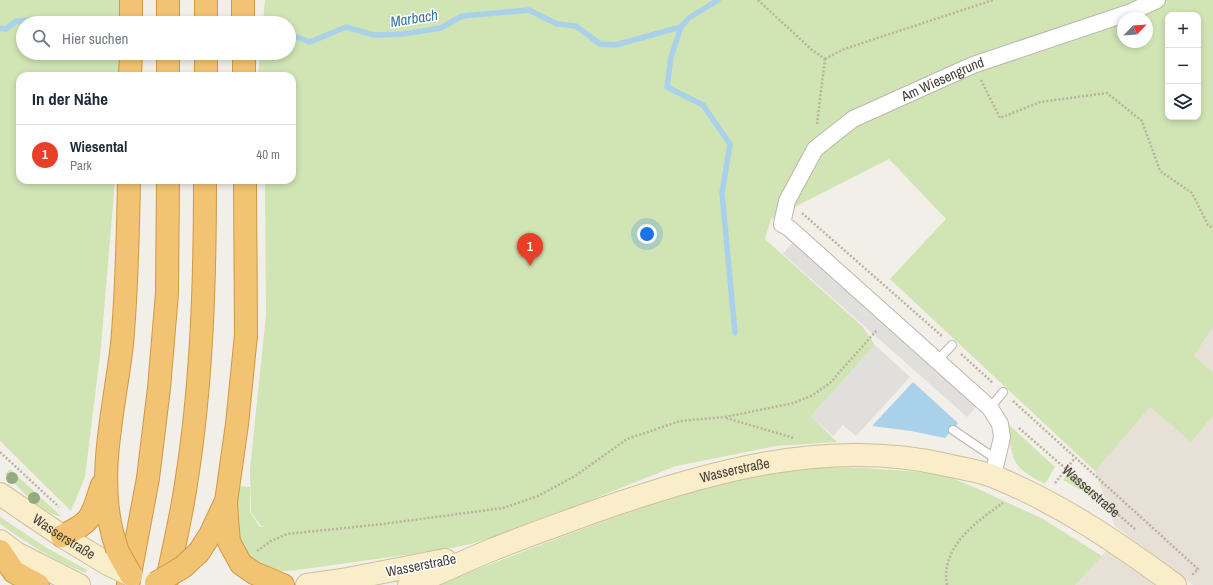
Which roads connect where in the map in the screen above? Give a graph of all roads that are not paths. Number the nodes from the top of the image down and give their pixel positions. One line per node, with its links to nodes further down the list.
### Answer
1 (131, 0): 6 (highway)
2 (168, 0): 7 (highway)
3 (206, 0): 8 (highway)
4 (243, 0): 9 (highway)
5 (1157, 0): 23 (street, Am Wiesengrund)
6 (131, 16)
7 (168, 16)
8 (206, 16)
9 (243, 16)
10 (131, 60): 14 (highway)
11 (168, 60): 15 (highway)
12 (206, 60): 16 (highway)
13 (244, 60): 17 (highway)
14 (130, 72)
15 (168, 72)
16 (206, 72)
17 (244, 72)
18 (129, 184): 28 (highway)
19 (168, 184): 35 (highway)
20 (205, 184): 35 (highway)
21 (245, 184): 30 (highway)
22 (952, 345): 23 (lane)
23 (938, 360): 25 (street)
24 (1003, 392): 25 (lane)
25 (990, 408): 27 (street)
26 (953, 430): 27 (lane)
27 (995, 467): 34 (main road, Wasserstraße); 42 (main road, Wasserstraße)
28 (106, 476): 31 (highway); 35 (highway, bridge)
29 (0, 494): 31 (main road, Wasserstraße)
30 (226, 502): 35 (highway, bridge); 39 (highway)
31 (62, 536): 35 (main road, Wasserstraße, bridge)
32 (0, 541): 37 (main road)
33 (0, 551): 36 (highway)
34 (487, 551): 40 (main road, Wasserstraße); 41 (main road, Wasserstraße)
35 (145, 583): 38 (main road, Wasserstraße)
36 (38, 585)
37 (79, 585)
38 (179, 585)
39 (283, 585)
40 (307, 585)
41 (409, 585)
42 (1175, 585)

